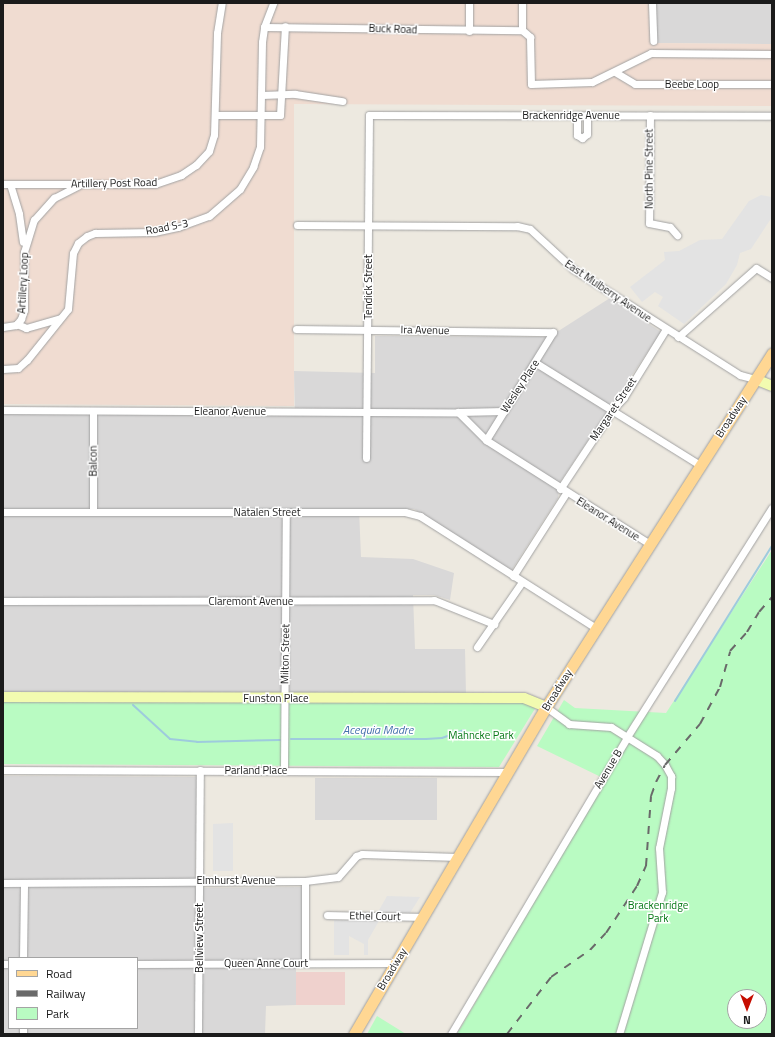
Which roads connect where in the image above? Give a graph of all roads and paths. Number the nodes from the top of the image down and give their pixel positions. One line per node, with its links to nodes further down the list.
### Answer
1 (222, 3): 17 (street, Artillery Post Road)
2 (273, 3): 7 (street, Road S-3)
3 (469, 3): 9 (street)
4 (522, 3): 8 (street)
5 (652, 3): 10 (street)
6 (285, 26): 7 (street, Buck Road); 9 (street, Buck Road); 14 (street)
7 (264, 27): 15 (street, Road S-3)
8 (522, 30): 9 (street, Buck Road); 12 (street)
9 (469, 31)
10 (653, 41)
11 (772, 54): 12 (street)
12 (615, 72): 13 (street, Beebe Loop)
13 (772, 84)
14 (283, 94): 15 (street); 16 (street); 18 (street)
15 (262, 95): 18 (street, Road S-3)
16 (342, 101)
17 (215, 115): 18 (street); 25 (street, Artillery Post Road)
18 (262, 115): 31 (street, Road S-3)
19 (369, 115): 20 (street, Brackenridge Avenue); 27 (street, Tendick Street)
20 (577, 115): 21 (street, Brackenridge Avenue); 21 (street)
21 (587, 115): 22 (street, Brackenridge Avenue)
22 (650, 115): 23 (street, Brackenridge Avenue); 28 (street, North Pine Street)
23 (772, 116)
24 (5, 184): 25 (street, Artillery Post Road); 29 (street)
25 (85, 184): 29 (street, Artillery Loop)
26 (297, 225): 27 (street, East Mulberry Avenue)
27 (368, 225): 34 (street, East Mulberry Avenue); 36 (street, Tendick Street)
28 (677, 235)
29 (24, 252): 32 (street, Artillery Loop)
30 (772, 278): 38 (street)
31 (61, 318): 32 (street); 41 (street, Road S-3)
32 (17, 324): 33 (street, Artillery Loop)
33 (3, 327)
34 (666, 329): 38 (street, East Mulberry Avenue); 44 (street, Margaret Street)
35 (296, 330): 36 (street, Ira Avenue)
36 (368, 330): 37 (street, Ira Avenue); 47 (street, Tendick Street)
37 (554, 332): 40 (street, Wesley Place)
38 (678, 337): 42 (street, East Mulberry Avenue)
39 (772, 354): 42 (main road, Broadway)
40 (536, 363): 44 (street); 48 (street, Wesley Place)
41 (3, 369)
42 (755, 379): 43 (street, East Mulberry Avenue); 52 (main road, Broadway)
43 (772, 386)
44 (613, 409): 52 (street); 53 (street, Margaret Street)
45 (3, 410): 46 (street, Eleanor Avenue)
46 (93, 411): 47 (street, Eleanor Avenue); 56 (street, Balcon)
47 (367, 411): 49 (street, Eleanor Avenue); 51 (street, Tendick Street)
48 (504, 411): 49 (street, Eleanor Avenue); 50 (street, Wesley Place)
49 (458, 412): 50 (street, Eleanor Avenue)
50 (486, 440): 53 (street, Eleanor Avenue)
51 (366, 458)
52 (700, 465): 58 (main road, Broadway)
53 (563, 491): 58 (street, Eleanor Avenue); 59 (street, Margaret Street)
54 (772, 508): 69 (street, Avenue B)
55 (3, 512): 56 (street, Natalen Street)
56 (93, 512): 57 (street, Natalen Street)
57 (286, 513): 59 (street, Natalen Street); 61 (street, Milton Street)
58 (650, 544): 64 (main road, Broadway)
59 (513, 576): 60 (street, Natalen Street)
60 (522, 582): 63 (street); 64 (street)
61 (286, 600): 62 (street, Claremont Avenue); 63 (street, Claremont Avenue); 67 (street, Milton Street)
62 (3, 601)
63 (494, 624): 65 (street)
64 (596, 628): 68 (main road, Broadway)
65 (477, 647)
66 (3, 698): 67 (street, Funston Place)
67 (284, 698): 68 (street, Funston Place); 72 (street, Milton Street)
68 (546, 707): 69 (street); 73 (main road, Broadway)
69 (627, 737): 88 (street, Avenue B); 89 (street)
70 (3, 770): 71 (street, Parland Place)
71 (200, 770): 72 (street, Parland Place); 75 (street, Bellview Street)
72 (284, 771): 73 (street, Parland Place)
73 (508, 772): 74 (main road, Broadway)
74 (458, 857): 76 (street, Elmhurst Avenue); 80 (main road, Broadway)
75 (199, 880): 76 (street, Elmhurst Avenue); 78 (street, Elmhurst Avenue); 85 (street, Bellview Street)
76 (305, 881): 82 (street)
77 (3, 883): 78 (street, Elmhurst Avenue)
78 (24, 883): 81 (street)
79 (328, 915): 80 (street, Ethel Court)
80 (423, 917): 83 (main road, Broadway)
81 (23, 957)
82 (305, 963): 83 (street, Queen Anne Court); 85 (street, Queen Anne Court)
83 (395, 963): 86 (main road, Broadway)
84 (138, 964): 85 (street, Queen Anne Court)
85 (199, 964): 87 (street, Bellview Street)
86 (359, 1031)
87 (198, 1034)
88 (451, 1034)
89 (619, 1034)

